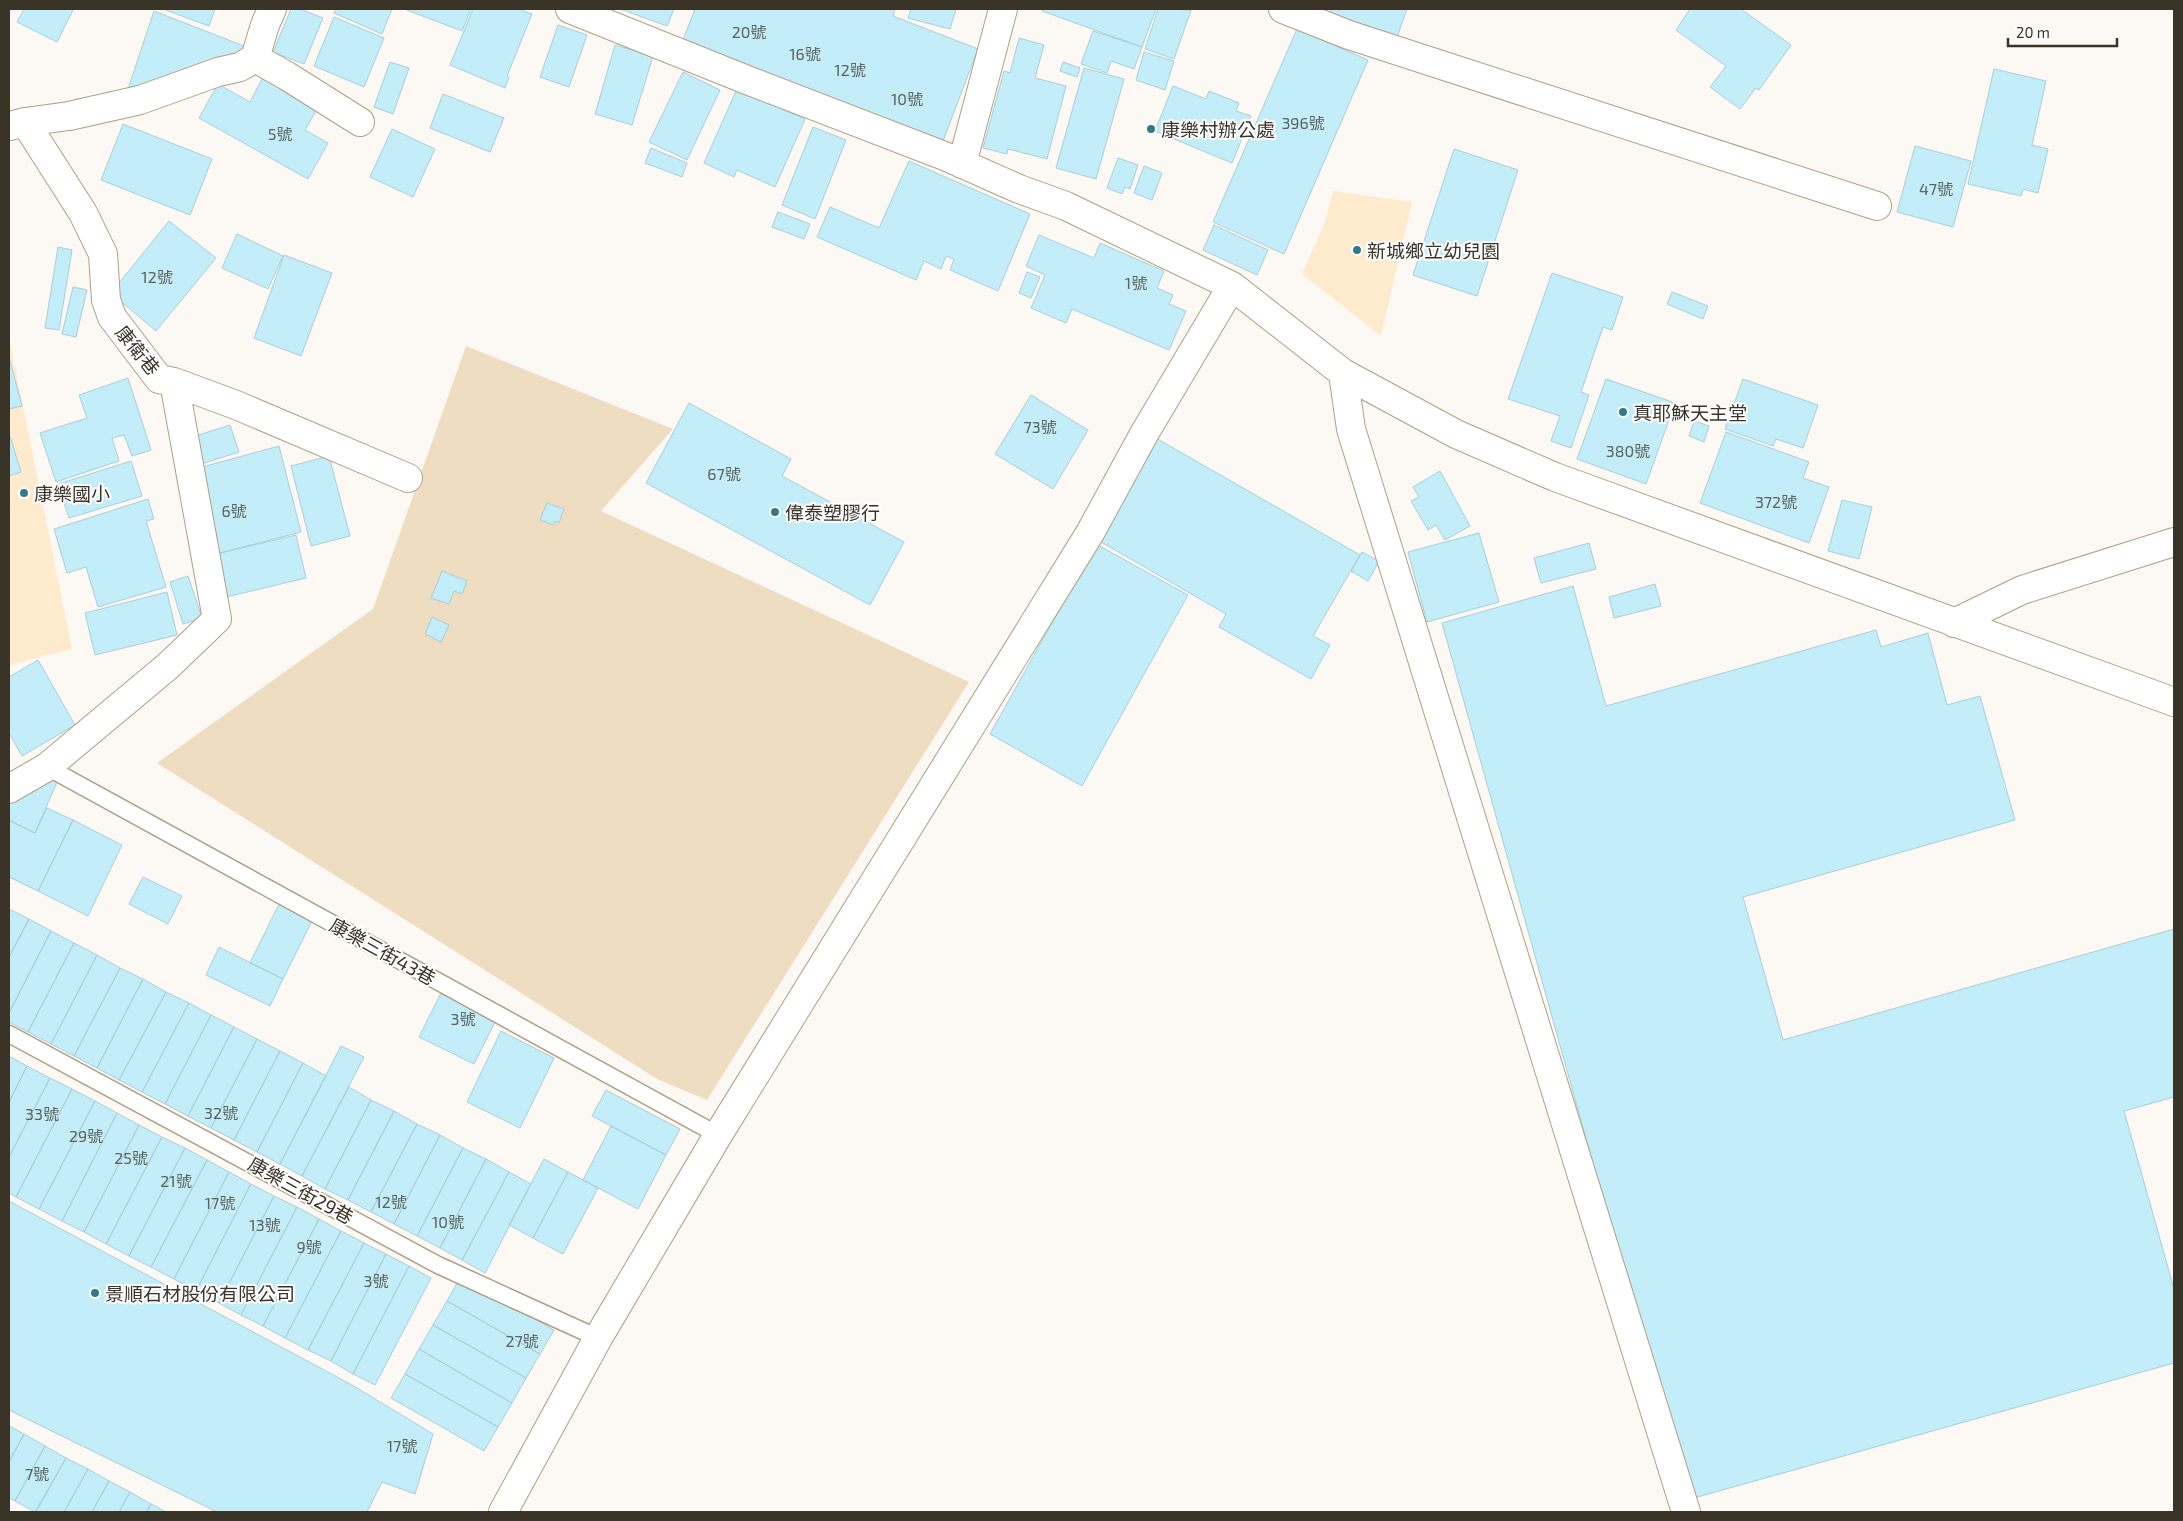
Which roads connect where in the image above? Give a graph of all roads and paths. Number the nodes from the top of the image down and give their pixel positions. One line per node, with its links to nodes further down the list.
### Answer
1 (272, 9): 5 (street)
2 (570, 9): 8 (street)
3 (1003, 9): 8 (street)
4 (1283, 9): 9 (street)
5 (255, 58): 6 (street); 7 (street)
6 (14, 121): 12 (street, 康衛巷)
7 (360, 122)
8 (962, 164): 10 (street)
9 (1877, 206)
10 (1232, 286): 11 (street); 20 (street)
11 (1343, 373): 15 (street); 23 (street)
12 (174, 382): 13 (street); 17 (street, 康衛巷)
13 (408, 478)
14 (2174, 542): 15 (street)
15 (1954, 623): 16 (street)
16 (2174, 702)
17 (47, 767): 18 (street); 20 (lane, 康樂三街43巷)
18 (9, 789)
19 (9, 1034): 21 (lane, 康樂三街29巷)
20 (718, 1135): 21 (street)
21 (598, 1338): 22 (street)
22 (504, 1512)
23 (1686, 1512)

